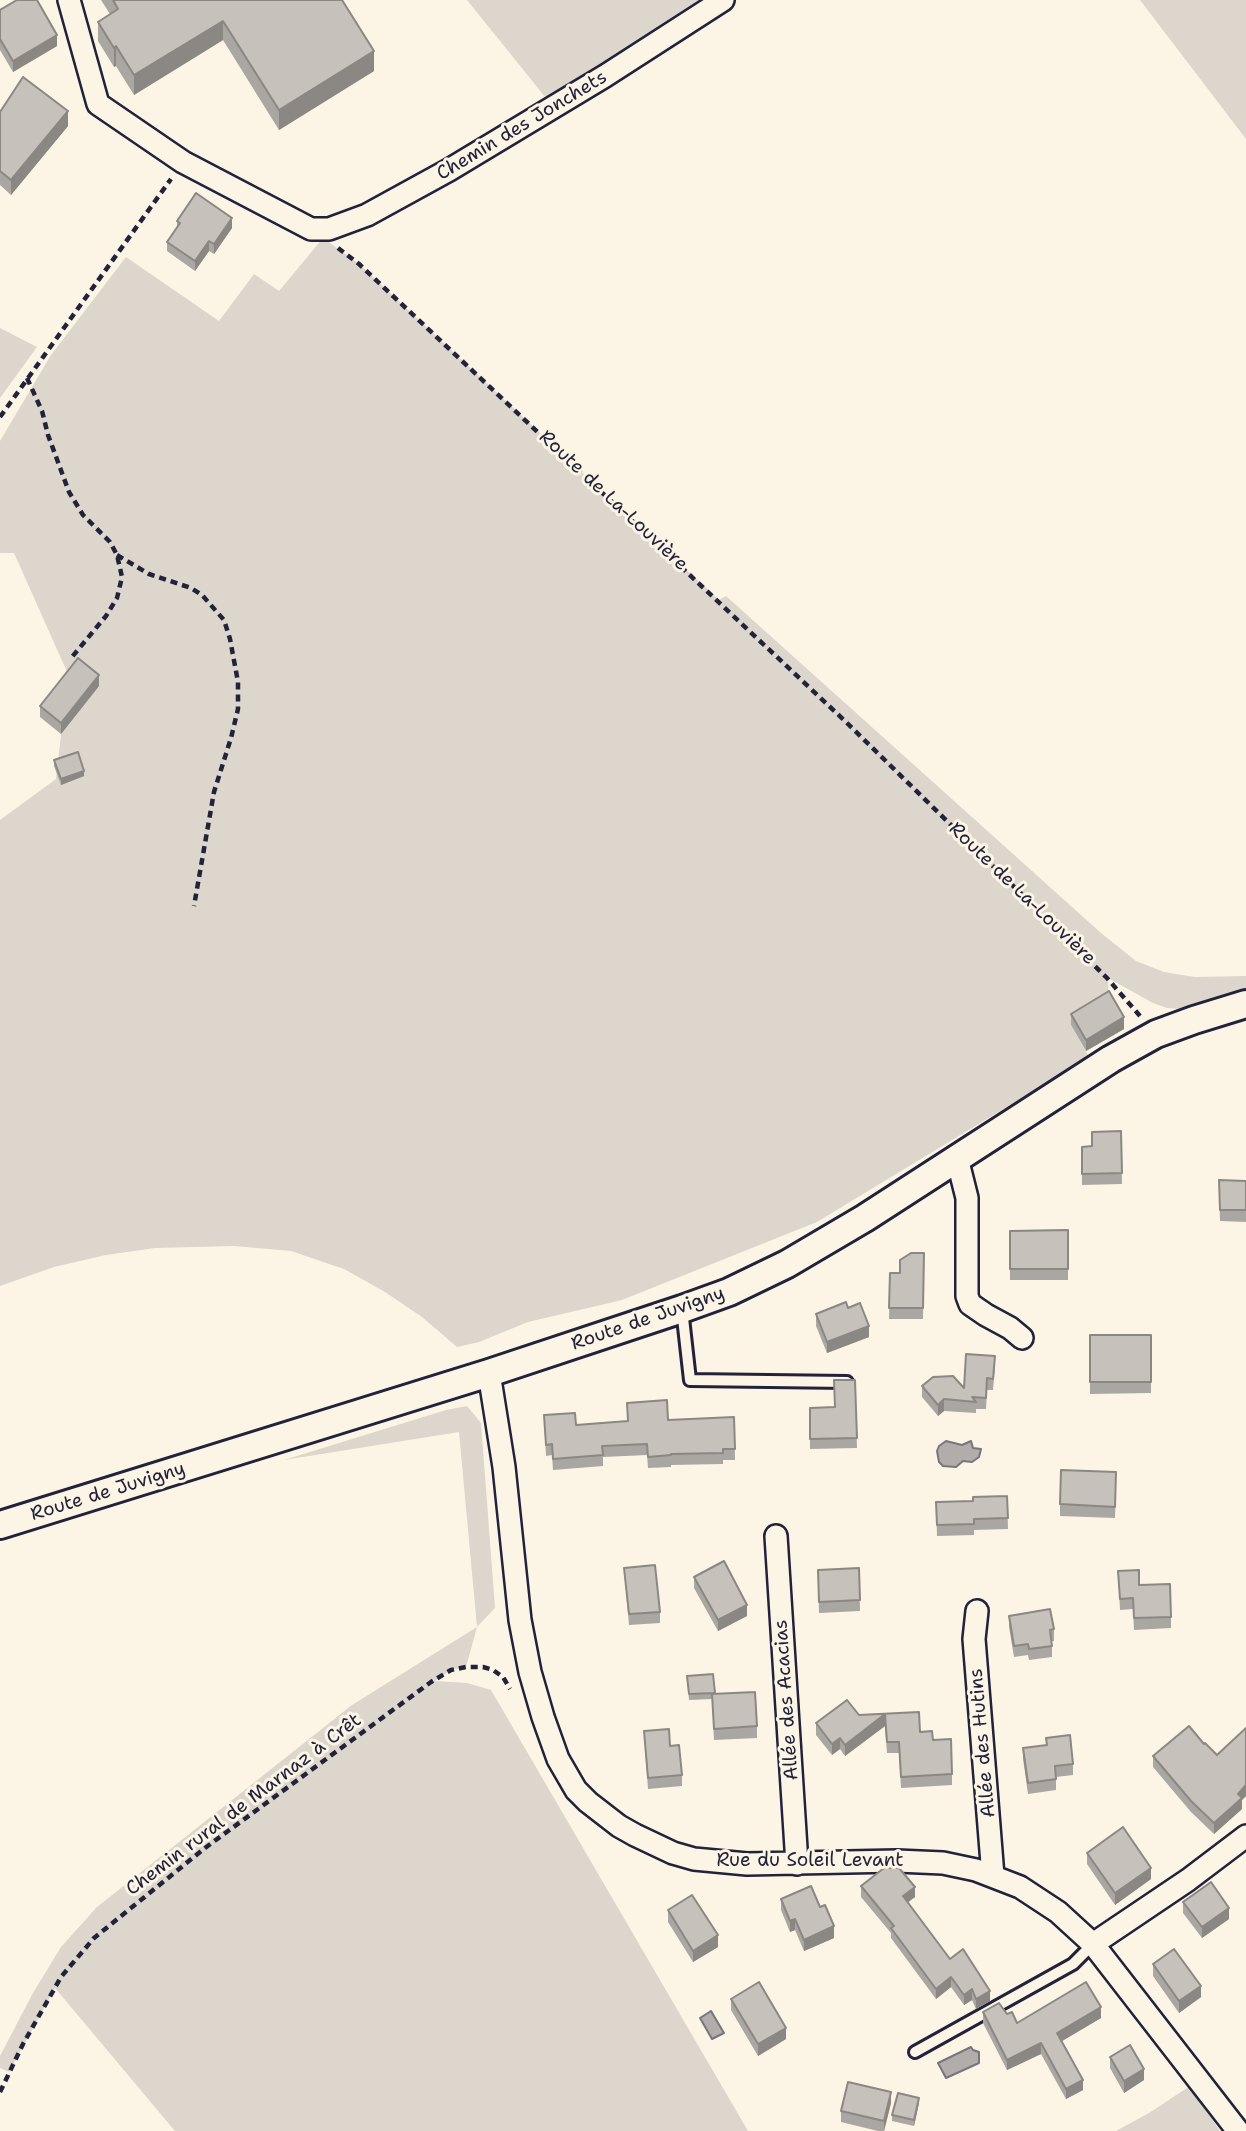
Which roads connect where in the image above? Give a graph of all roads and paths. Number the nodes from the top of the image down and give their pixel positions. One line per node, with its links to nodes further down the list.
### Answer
1 (69, 0): 3 (street)
2 (723, 0): 4 (street, Chemin des Jonchets)
3 (183, 162): 4 (street); 5 (path)
4 (312, 229): 11 (path, Route de La-Louvière)
5 (27, 378): 6 (path); 7 (path)
6 (0, 417)
7 (117, 555): 8 (path); 9 (path)
8 (72, 657)
9 (194, 906)
10 (1246, 1004): 11 (street, Route de Juvigny)
11 (1156, 1034): 12 (street, Route de Juvigny)
12 (957, 1158): 13 (street, Route de Juvigny); 14 (street)
13 (682, 1310): 15 (street, Route de Juvigny); 16 (lane)
14 (1022, 1338)
15 (489, 1373): 17 (street, Route de Juvigny); 22 (street, Rue du Soleil Levant)
16 (849, 1382)
17 (0, 1525)
18 (776, 1536): 22 (street, Allée des Acacias)
19 (977, 1611): 23 (street, Allée des Hutins)
20 (514, 1696): 26 (path, Chemin rural de Marnaz à Crêt)
21 (1246, 1836): 24 (street)
22 (797, 1864): 23 (street, Rue du Soleil Levant)
23 (993, 1876): 24 (street, Rue du Soleil Levant)
24 (1093, 1944): 25 (lane); 27 (street, Rue du Soleil Levant)
25 (915, 2052)
26 (0, 2091)
27 (1238, 2131)

